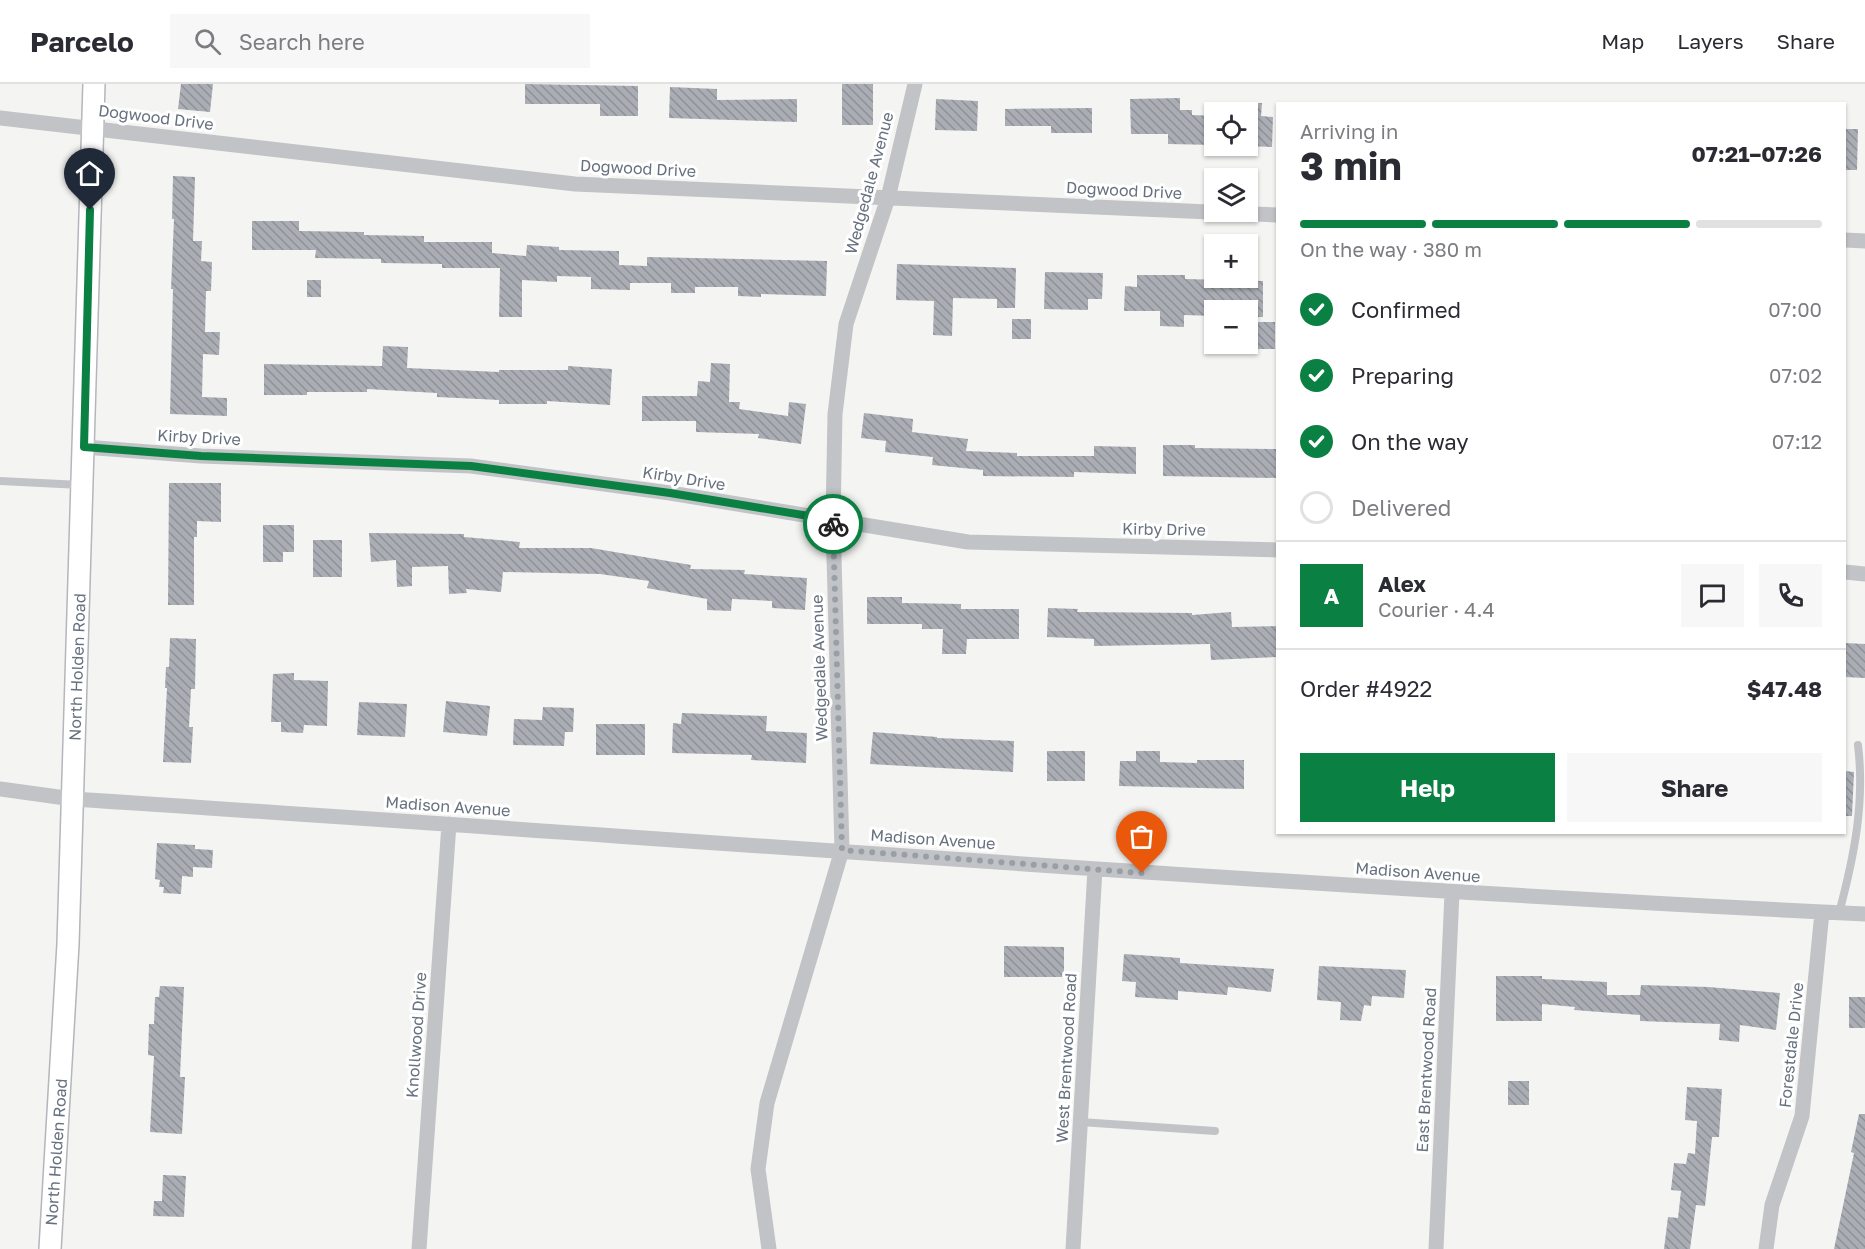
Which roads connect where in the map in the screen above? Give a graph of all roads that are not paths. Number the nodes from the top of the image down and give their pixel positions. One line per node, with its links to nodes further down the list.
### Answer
1 (94, 84): 4 (main road, North Holden Road)
2 (915, 84): 5 (street, Wedgedale Avenue)
3 (0, 118): 4 (street, Dogwood Drive)
4 (93, 128): 5 (street, Dogwood Drive); 9 (main road, North Holden Road)
5 (888, 198): 6 (street, Dogwood Drive); 12 (street, Wedgedale Avenue)
6 (1276, 215)
7 (1846, 240): 8 (street)
8 (1865, 241)
9 (84, 447): 11 (main road, North Holden Road); 12 (street, Kirby Drive)
10 (0, 481): 11 (lane)
11 (82, 485): 18 (main road, North Holden Road)
12 (833, 520): 13 (street, Kirby Drive); 20 (street, Wedgedale Avenue)
13 (1276, 550)
14 (1846, 572): 15 (street)
15 (1865, 574)
16 (1858, 745): 24 (lane)
17 (0, 789): 18 (street, Madison Avenue)
18 (73, 800): 19 (street, Madison Avenue); 28 (main road, North Holden Road)
19 (449, 824): 20 (street, Madison Avenue); 29 (street, Knollwood Drive)
20 (842, 850): 21 (street, Madison Avenue); 30 (street, Wedgedale Avenue)
21 (1095, 869): 22 (street, Madison Avenue); 26 (street, West Brentwood Road)
22 (1452, 893): 23 (street, Madison Avenue); 32 (street, East Brentwood Road)
23 (1822, 912): 24 (street, Madison Avenue); 33 (street, Forestdale Drive)
24 (1839, 913): 25 (street, Madison Avenue)
25 (1865, 914)
26 (1080, 1122): 27 (lane); 31 (street, West Brentwood Road)
27 (1215, 1131)
28 (50, 1249)
29 (419, 1249)
30 (769, 1249)
31 (1073, 1249)
32 (1436, 1249)
33 (1766, 1249)

